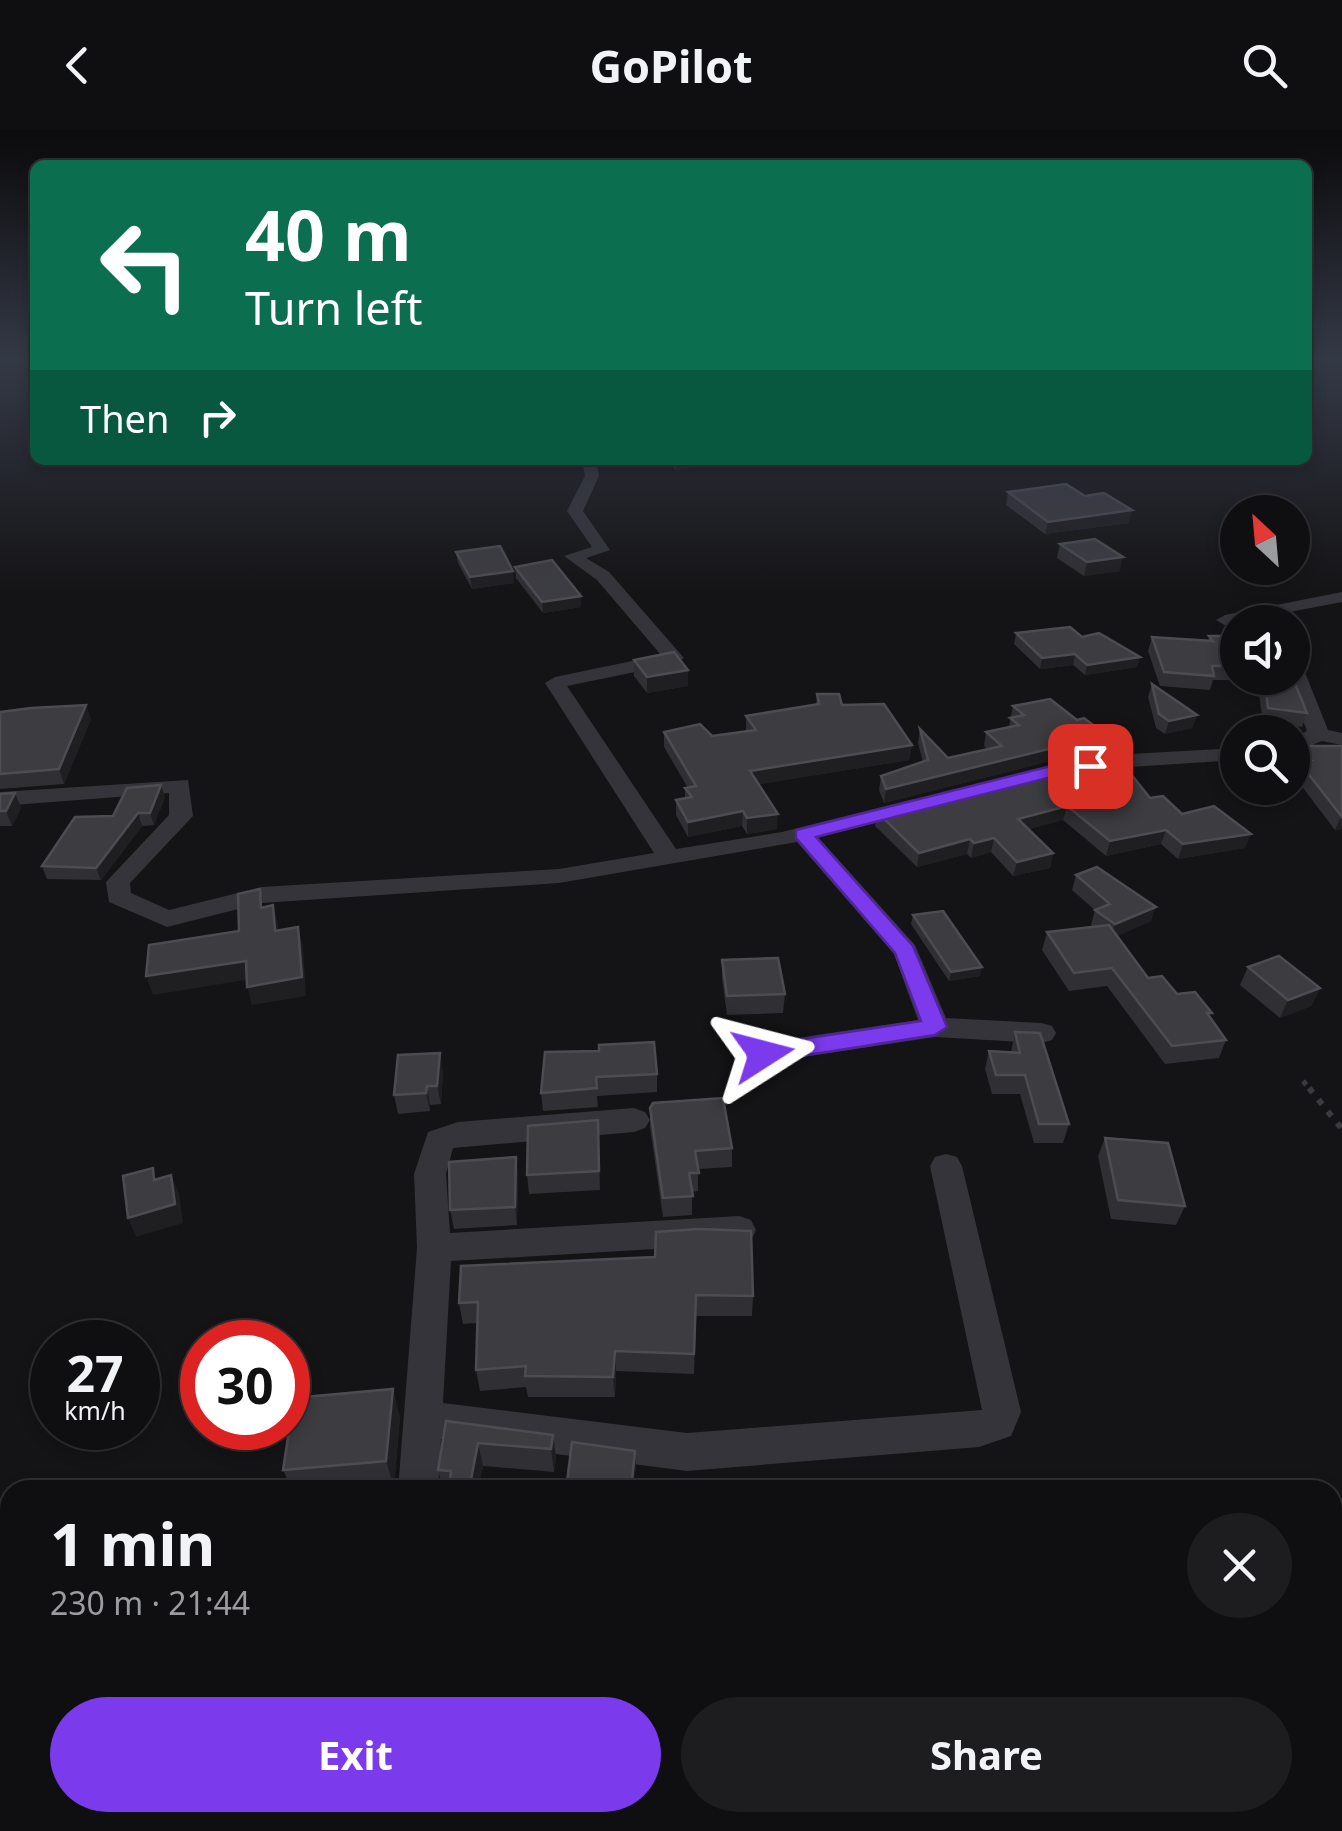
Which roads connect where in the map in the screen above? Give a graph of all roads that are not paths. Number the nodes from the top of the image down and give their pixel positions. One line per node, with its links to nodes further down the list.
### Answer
1 (590, 465): 13 (street)
2 (1342, 596): 3 (street)
3 (1298, 605)
4 (1304, 695): 5 (street)
5 (1319, 734): 6 (street); 7 (street)
6 (1310, 739)
7 (1342, 740)
8 (1220, 754): 9 (street)
9 (996, 786)
10 (0, 800): 13 (street)
11 (938, 800): 12 (street)
12 (802, 834): 13 (street); 14 (street)
13 (669, 858)
14 (935, 1027): 15 (street); 16 (street)
15 (1042, 1033)
16 (763, 1054)
17 (634, 1120): 20 (street)
18 (946, 1166): 21 (street)
19 (740, 1230): 20 (street)
20 (434, 1248): 21 (street)
21 (420, 1418): 22 (street)
22 (418, 1480)

